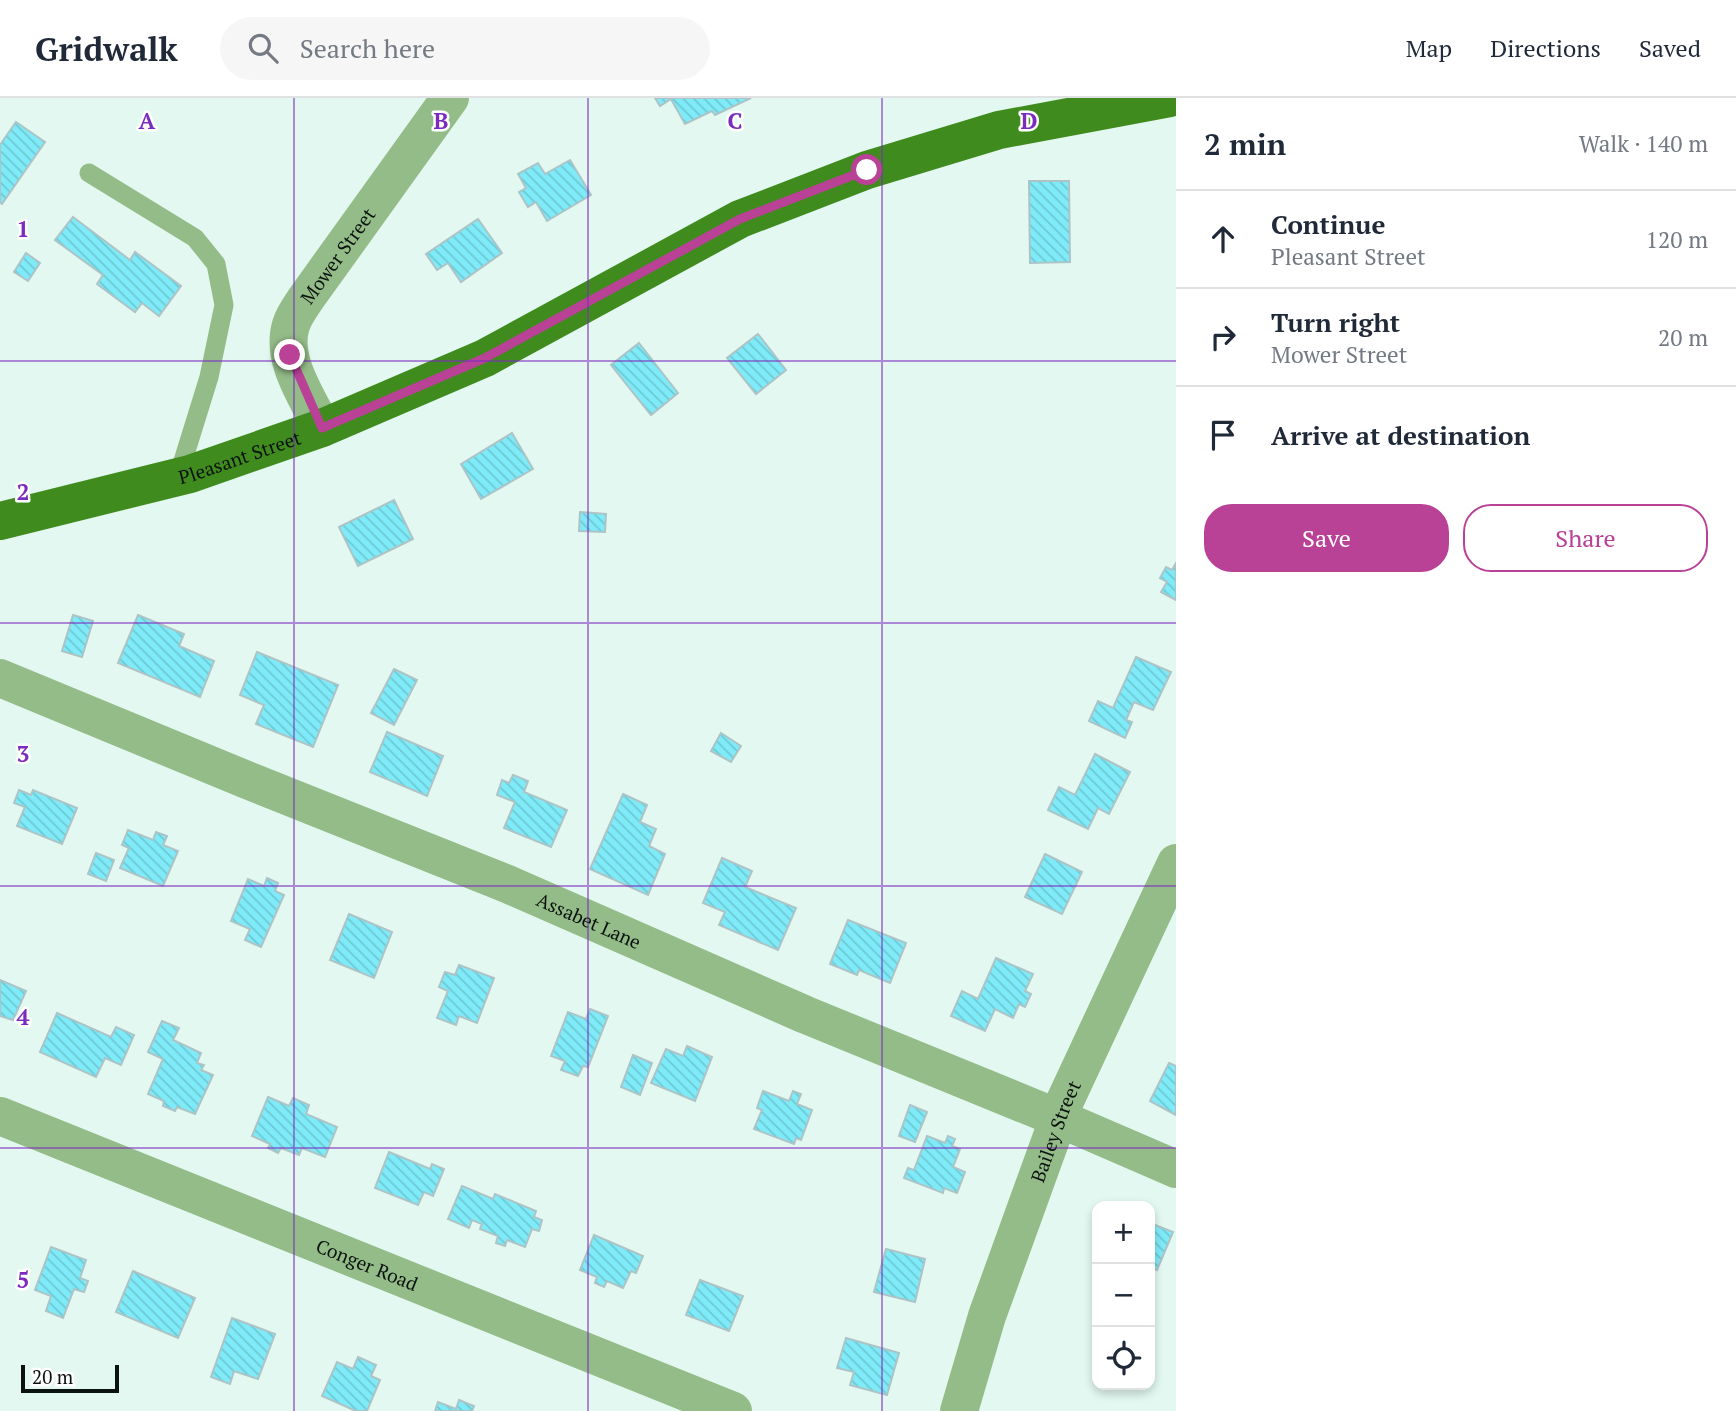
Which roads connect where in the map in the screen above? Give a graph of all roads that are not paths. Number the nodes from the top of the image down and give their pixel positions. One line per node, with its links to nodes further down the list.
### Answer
1 (450, 98): 4 (street, Mower Street)
2 (1170, 98): 4 (main road, Pleasant Street)
3 (89, 173): 5 (lane)
4 (322, 428): 5 (main road, Pleasant Street)
5 (178, 477): 6 (main road, Pleasant Street)
6 (0, 521)
7 (0, 678): 10 (street, Assabet Lane)
8 (1176, 863): 10 (street, Bailey Street)
9 (0, 1116): 12 (street, Conger Road)
10 (1058, 1118): 11 (street, Assabet Lane); 13 (street, Bailey Street)
11 (1176, 1169)
12 (733, 1411)
13 (959, 1411)

